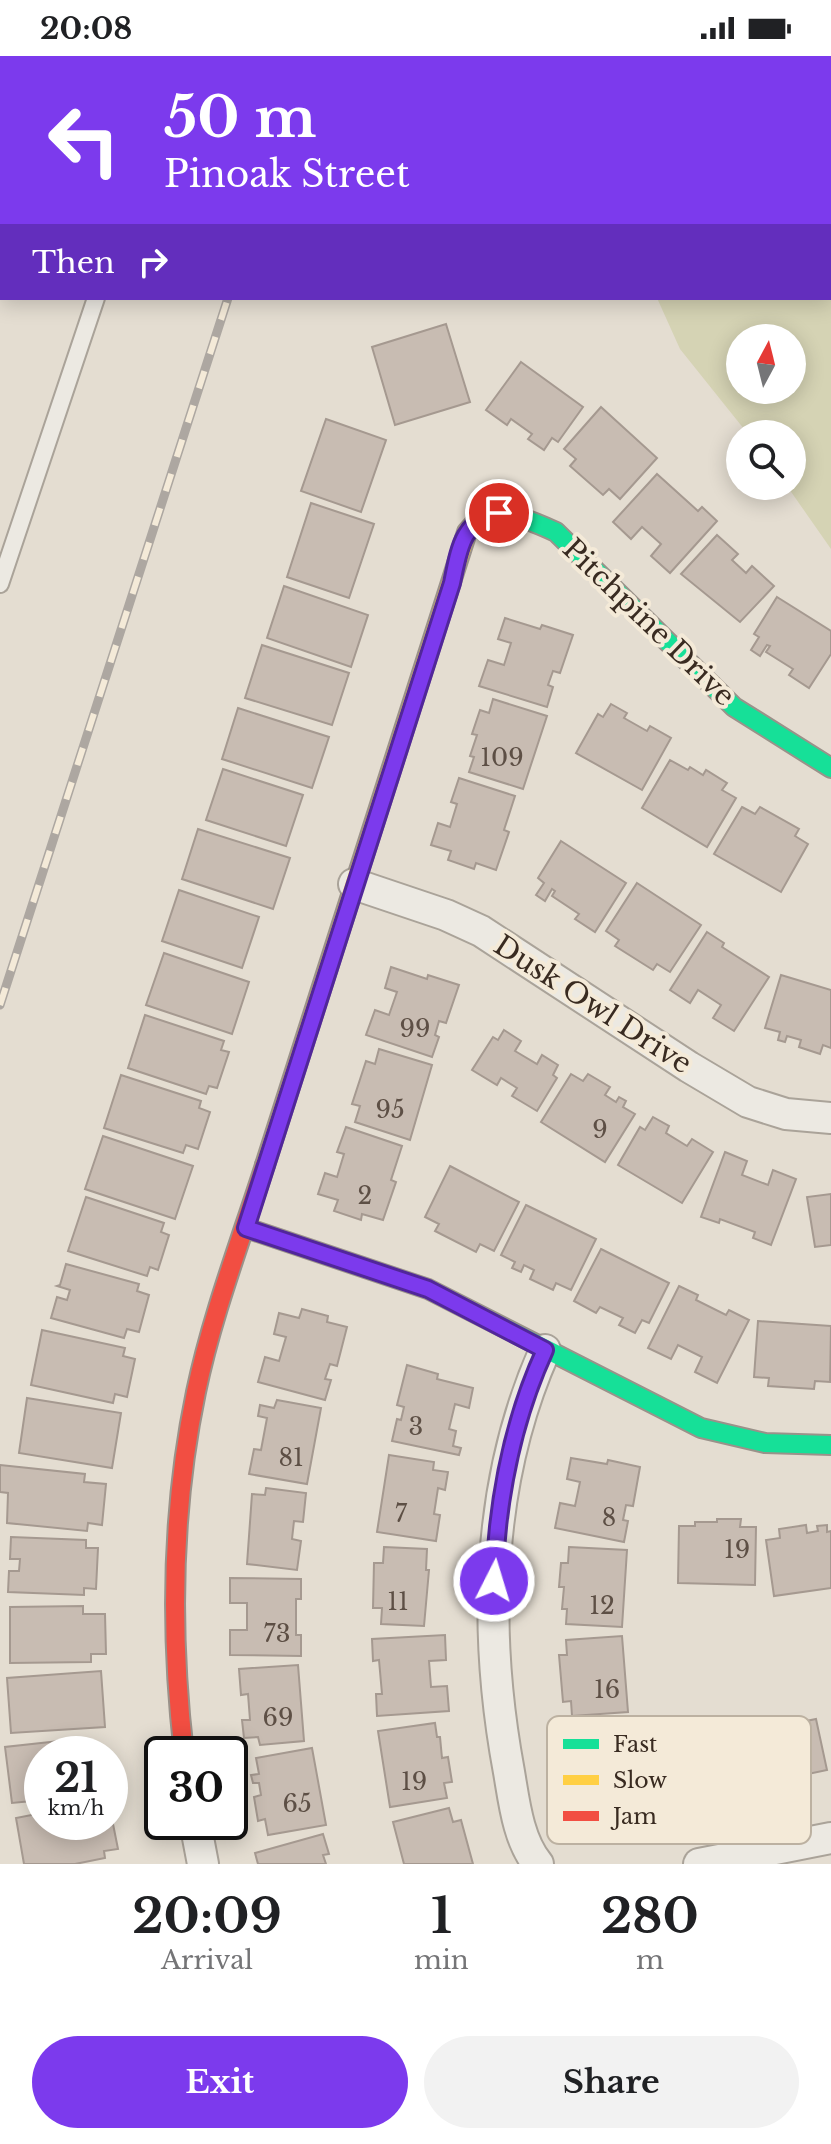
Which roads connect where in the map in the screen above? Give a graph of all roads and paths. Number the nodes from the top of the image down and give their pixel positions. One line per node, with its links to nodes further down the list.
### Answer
1 (95, 300): 2 (lane)
2 (0, 584)
3 (831, 768): 4 (street, Pitchpine Drive)
4 (354, 884): 5 (street, Dusk Owl Drive); 6 (street)
5 (831, 1118)
6 (246, 1228): 7 (street); 9 (street)
7 (545, 1350): 8 (street); 15 (street)
8 (831, 1445)
9 (182, 1736)
10 (831, 1838): 12 (street)
11 (198, 1840): 14 (street)
12 (811, 1842)
13 (801, 1844): 16 (street)
14 (203, 1864)
15 (538, 1864)
16 (699, 1864)

